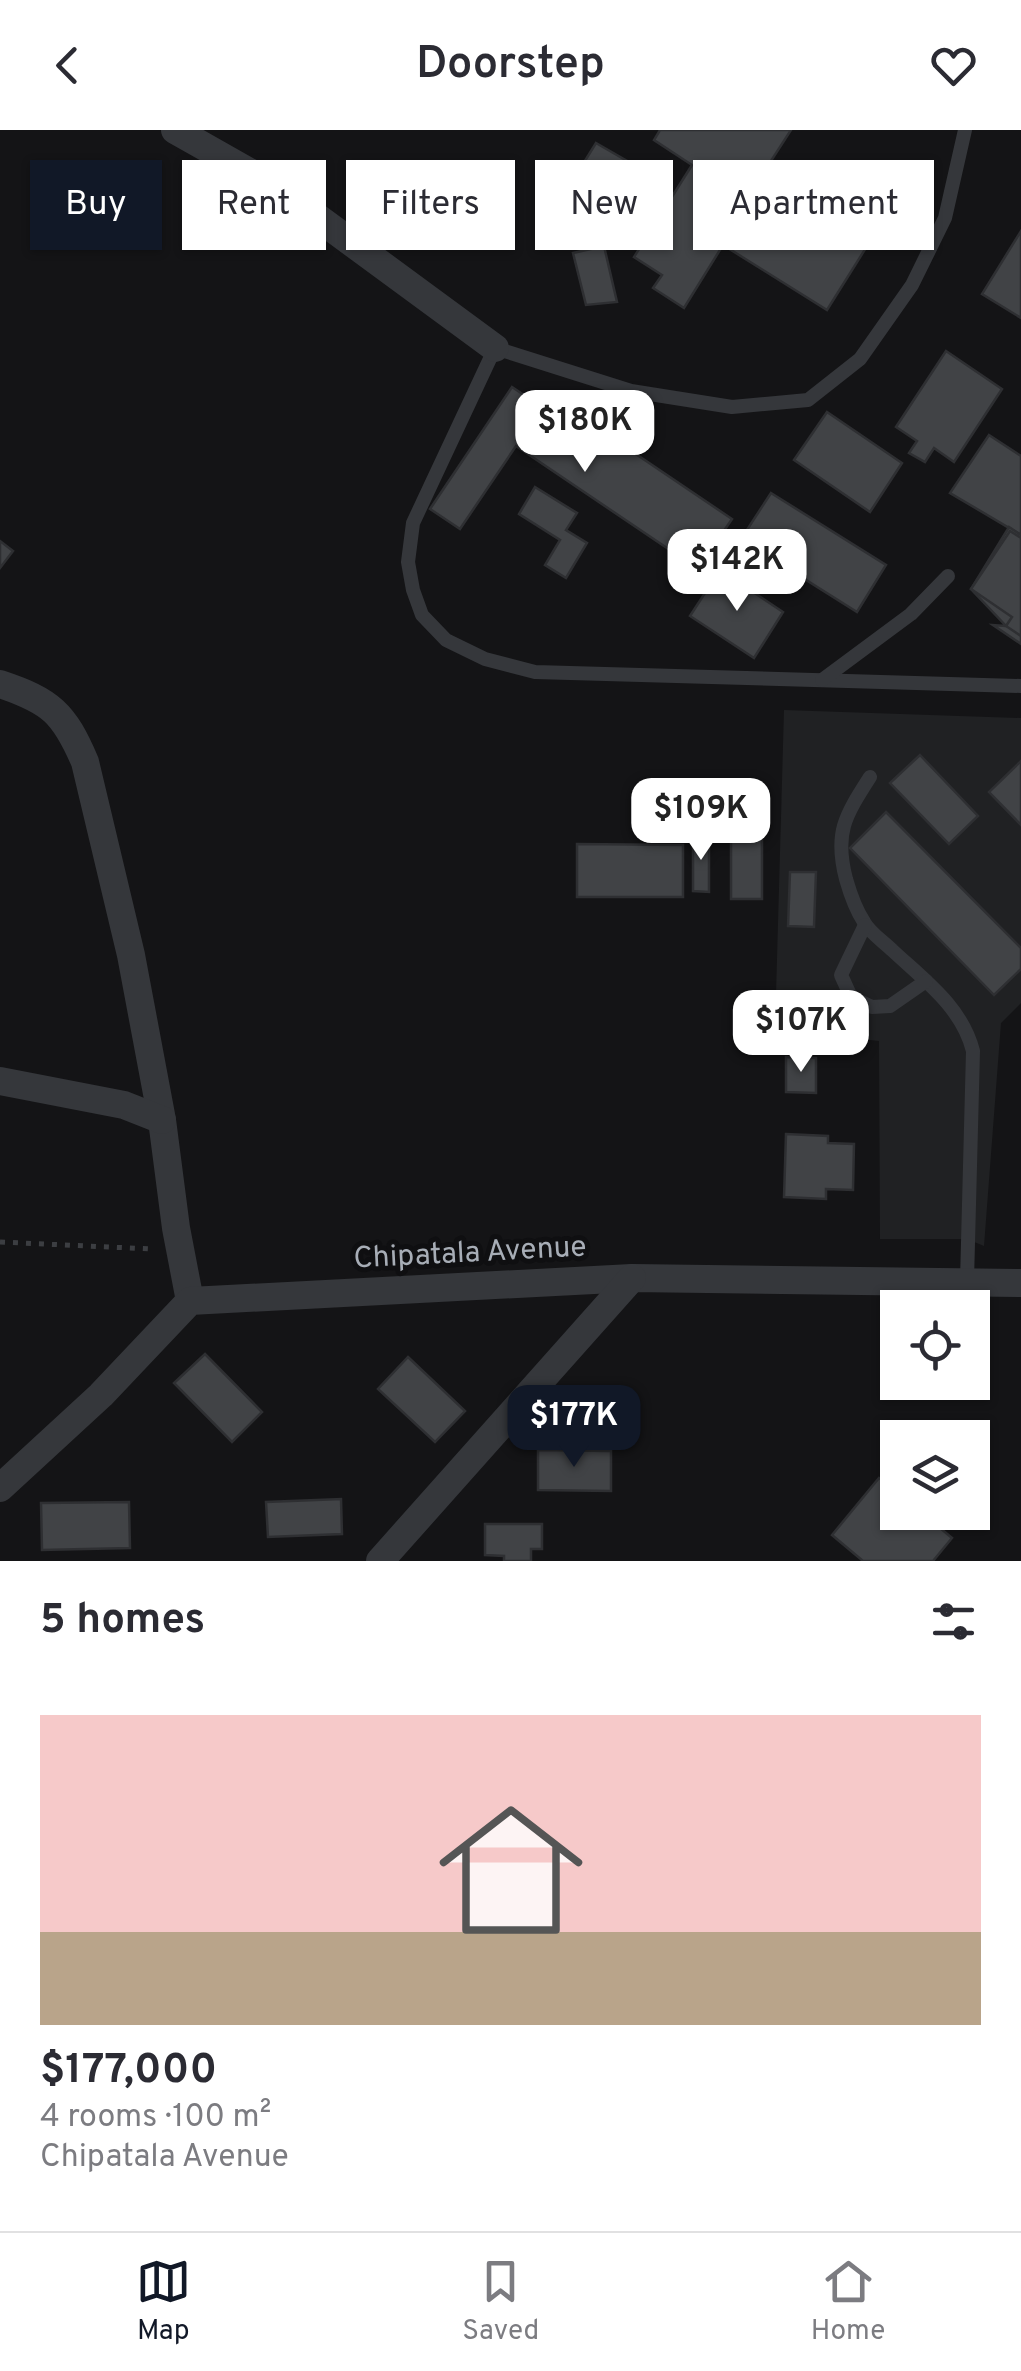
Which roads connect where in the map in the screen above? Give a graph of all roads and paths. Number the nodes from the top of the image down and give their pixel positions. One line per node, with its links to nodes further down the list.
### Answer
1 (175, 130): 3 (street)
2 (965, 130): 3 (lane)
3 (495, 348): 5 (lane)
4 (948, 576): 5 (lane)
5 (821, 680): 7 (lane)
6 (0, 684): 12 (street)
7 (1021, 686)
8 (870, 777): 9 (lane)
9 (865, 925): 10 (lane); 10 (lane)
10 (926, 982): 16 (lane)
11 (0, 1081): 12 (street)
12 (162, 1120): 14 (street)
13 (0, 1242): 14 (path)
14 (181, 1250): 18 (street)
15 (632, 1278): 16 (street, Chipatala Avenue); 18 (street, Chipatala Avenue); 20 (street)
16 (968, 1281): 17 (street, Chipatala Avenue)
17 (1021, 1283)
18 (190, 1301): 19 (street)
19 (0, 1488)
20 (380, 1561)

